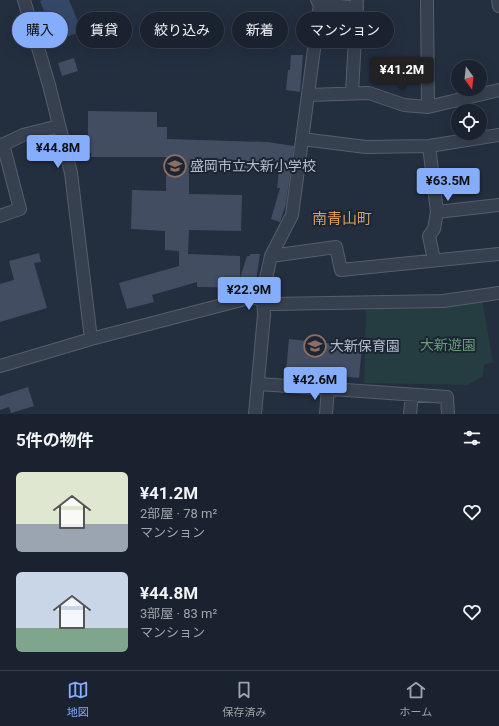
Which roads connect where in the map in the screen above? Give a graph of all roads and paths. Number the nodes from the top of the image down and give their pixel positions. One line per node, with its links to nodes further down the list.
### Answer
1 (24, 0): 11 (street)
2 (427, 0): 10 (street)
3 (498, 0): 6 (street)
4 (318, 2): 5 (street); 9 (street)
5 (357, 4): 8 (street)
6 (499, 6)
7 (499, 90): 10 (street)
8 (352, 93): 9 (street); 10 (street)
9 (308, 95): 13 (street)
10 (428, 107)
11 (59, 126): 14 (street); 24 (street)
12 (499, 135): 15 (street)
13 (302, 139): 15 (street); 20 (street)
14 (2, 145): 18 (street)
15 (429, 146): 17 (street)
16 (499, 205): 17 (street)
17 (437, 212): 21 (street)
18 (0, 216)
19 (499, 254): 21 (street)
20 (271, 256): 21 (street); 23 (street)
21 (434, 260)
22 (499, 293): 23 (street)
23 (262, 302): 24 (street); 26 (street)
24 (91, 339): 25 (street)
25 (0, 366)
26 (258, 384): 27 (street); 29 (street)
27 (328, 389): 28 (street); 30 (street)
28 (412, 394): 31 (street); 32 (street)
29 (255, 414)
30 (326, 414)
31 (410, 414)
32 (448, 414)

